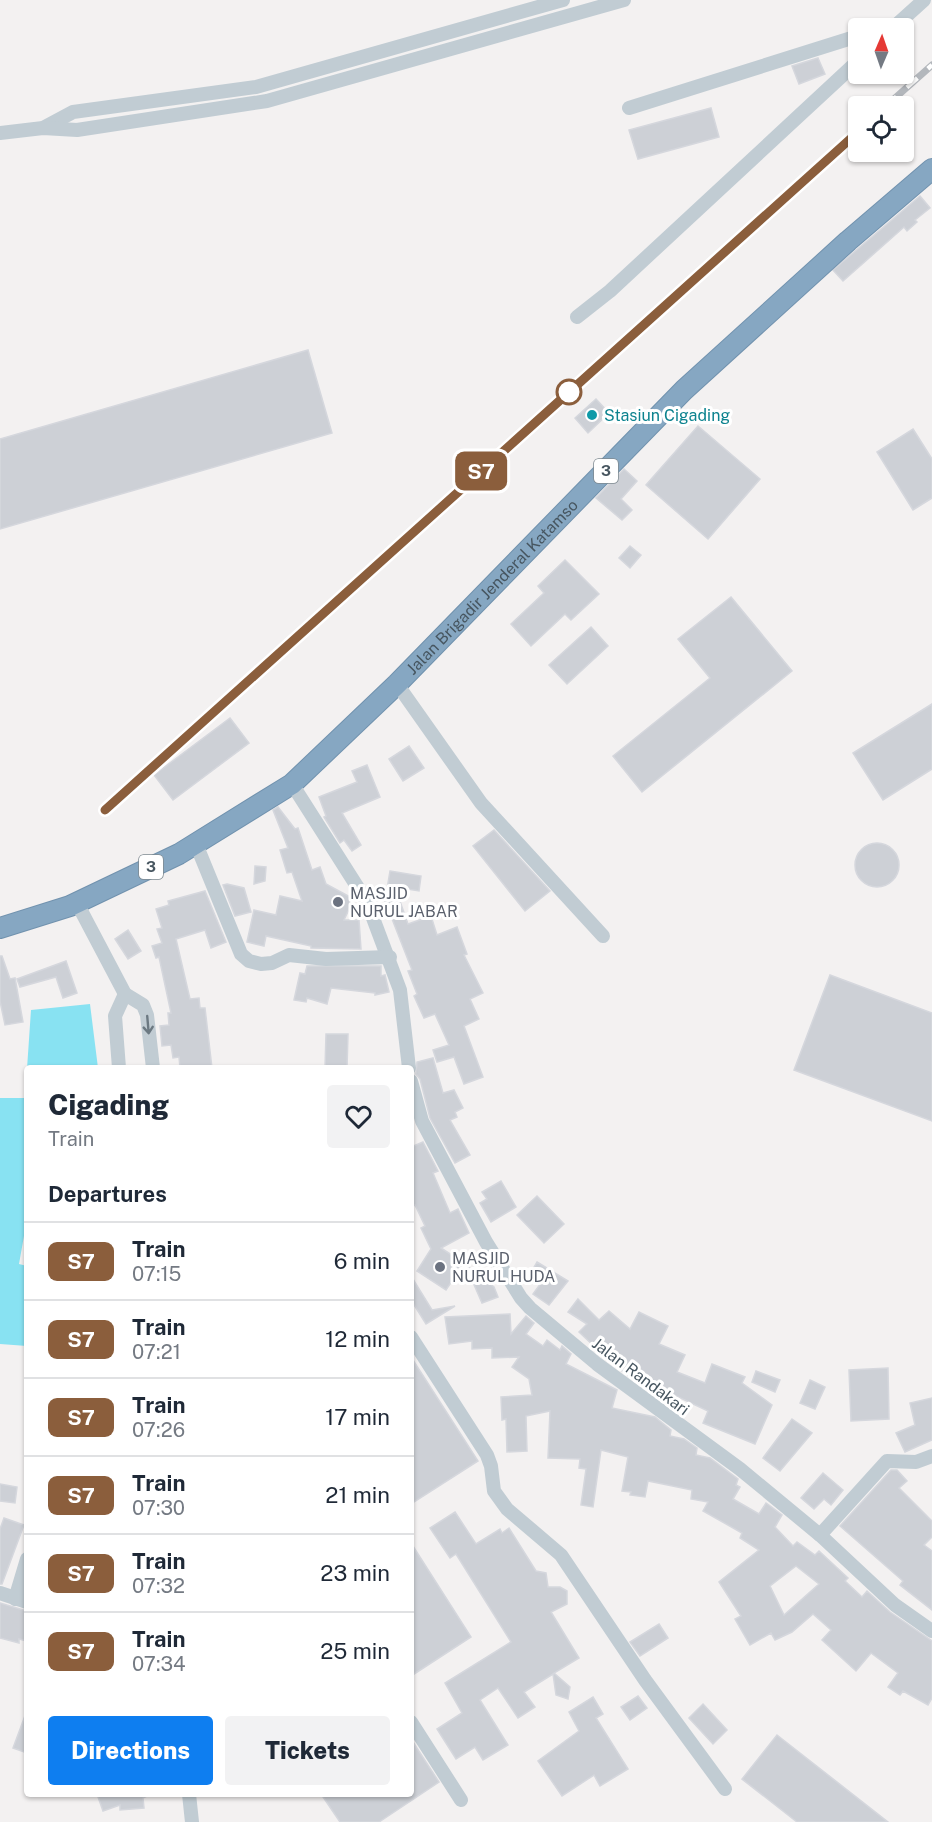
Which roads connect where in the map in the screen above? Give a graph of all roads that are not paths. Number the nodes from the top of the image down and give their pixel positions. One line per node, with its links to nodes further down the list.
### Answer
1 (563, 0): 5 (street)
2 (624, 0): 6 (street)
3 (924, 0): 4 (street)
4 (905, 18)
5 (497, 20): 6 (street); 10 (street)
6 (501, 35): 10 (street)
7 (848, 39): 9 (street)
8 (848, 70): 13 (street)
9 (629, 108)
10 (43, 128): 11 (street)
11 (0, 133)
12 (932, 170): 14 (highway, Jalan Brigadir Jenderal Katamso / 3)
13 (577, 317)
14 (397, 684): 15 (highway, Jalan Brigadir Jenderal Katamso / 3); 19 (street)
15 (292, 784): 16 (highway, Jalan Brigadir Jenderal Katamso / 3); 20 (street)
16 (195, 844): 17 (highway, Jalan Brigadir Jenderal Katamso / 3); 20 (street)
17 (77, 903): 18 (highway, Jalan Brigadir Jenderal Katamso / 3); 21 (street)
18 (0, 928)
19 (603, 936)
20 (390, 957): 24 (street)
21 (125, 994): 22 (street); 23 (street, one-way to 23)
22 (119, 1065)
23 (153, 1065)
24 (409, 1065)
25 (414, 1092): 28 (street, Jalan Randakari)
26 (414, 1342): 34 (street)
27 (932, 1456): 28 (street)
28 (820, 1535): 32 (street, Jalan Randakari)
29 (24, 1580): 31 (street)
30 (0, 1593): 31 (street)
31 (21, 1600)
32 (932, 1631)
33 (414, 1727): 36 (street)
34 (725, 1789)
35 (189, 1797): 37 (street)
36 (461, 1800)
37 (192, 1822)

